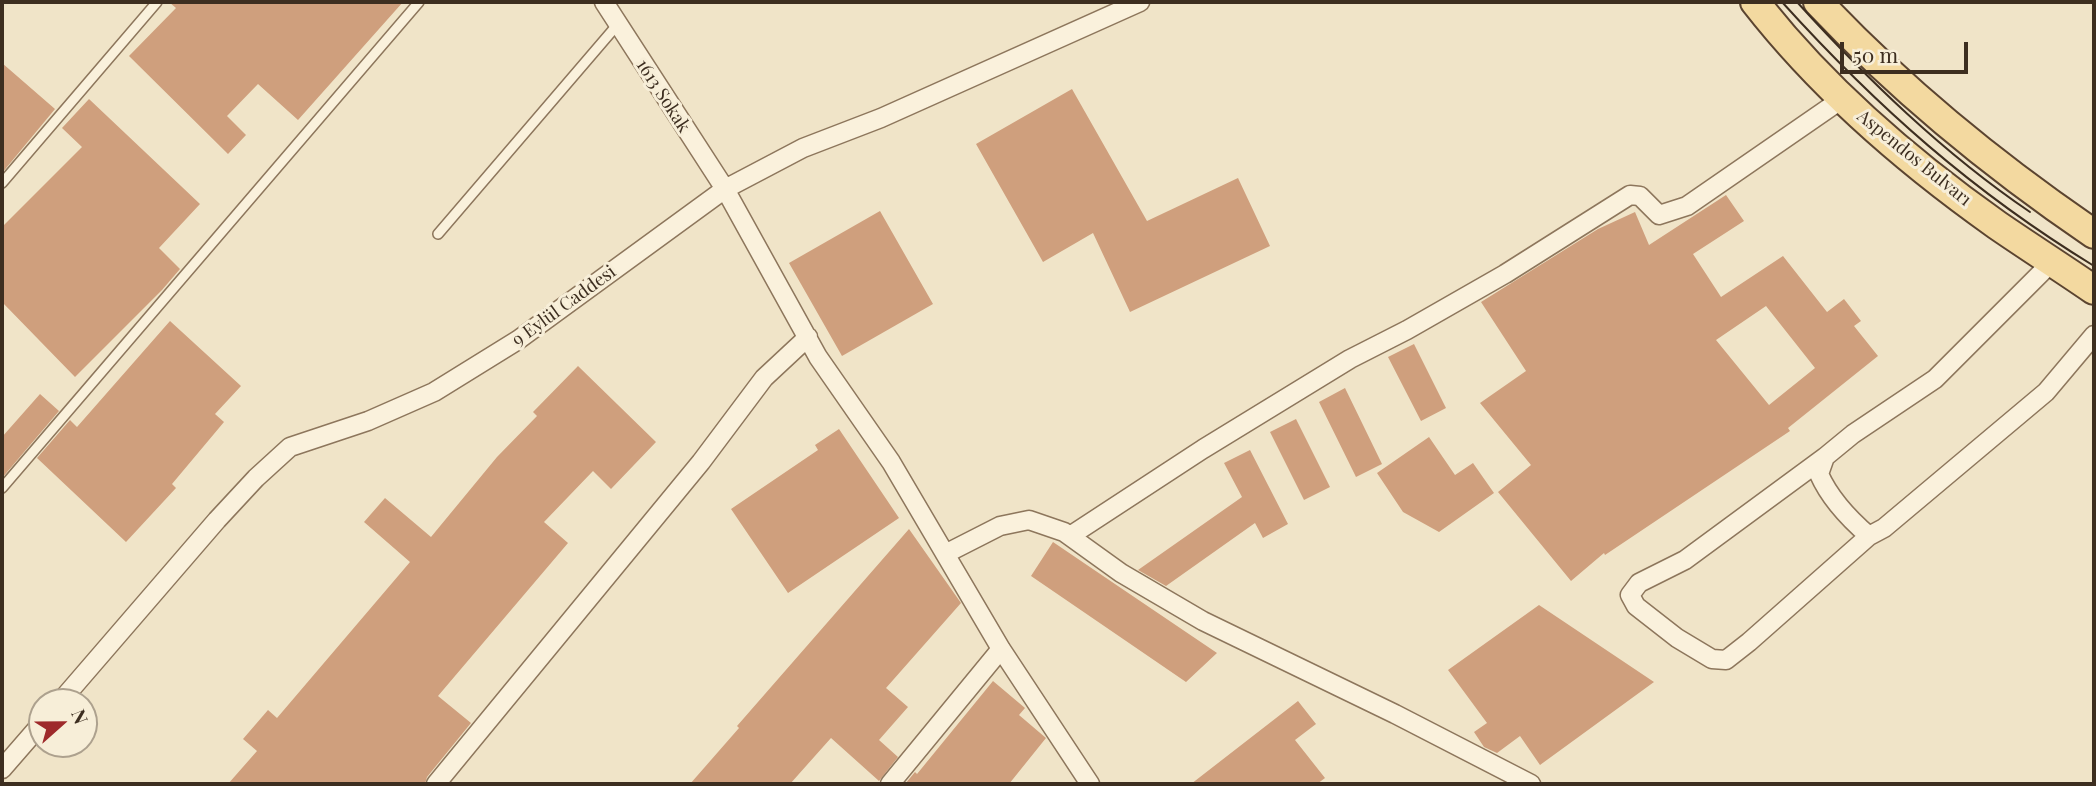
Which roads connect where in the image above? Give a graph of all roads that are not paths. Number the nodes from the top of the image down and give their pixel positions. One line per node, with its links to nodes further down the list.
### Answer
1 (157, 2): 9 (lane)
2 (419, 2): 18 (lane)
3 (604, 2): 7 (street, 1613 Sokak)
4 (1140, 2): 10 (street, 9 Eylül Caddesi)
5 (1755, 2): 8 (main road, Aspendos Bulvarı)
6 (1818, 2): 12 (main road)
7 (618, 24): 10 (street, 1613 Sokak); 11 (lane)
8 (1842, 99): 13 (main road, Aspendos Bulvarı); 19 (street)
9 (2, 183)
10 (724, 189): 16 (street, 1613 Sokak); 23 (street, 9 Eylül Caddesi)
11 (438, 234)
12 (2094, 234)
13 (2053, 261): 14 (main road, Aspendos Bulvarı); 17 (street)
14 (2094, 290)
15 (2094, 335): 20 (street)
16 (808, 337): 21 (street, 1613 Sokak); 26 (street)
17 (1825, 457): 20 (street); 20 (street)
18 (2, 488)
19 (1070, 536): 21 (street); 29 (street)
20 (1869, 536)
21 (945, 554): 22 (street, 1613 Sokak)
22 (1000, 649): 27 (street); 28 (street, 1613 Sokak)
23 (72, 688)
24 (28, 739): 25 (street)
25 (2, 769)
26 (436, 784)
27 (890, 784)
28 (1090, 784)
29 (1531, 784)

